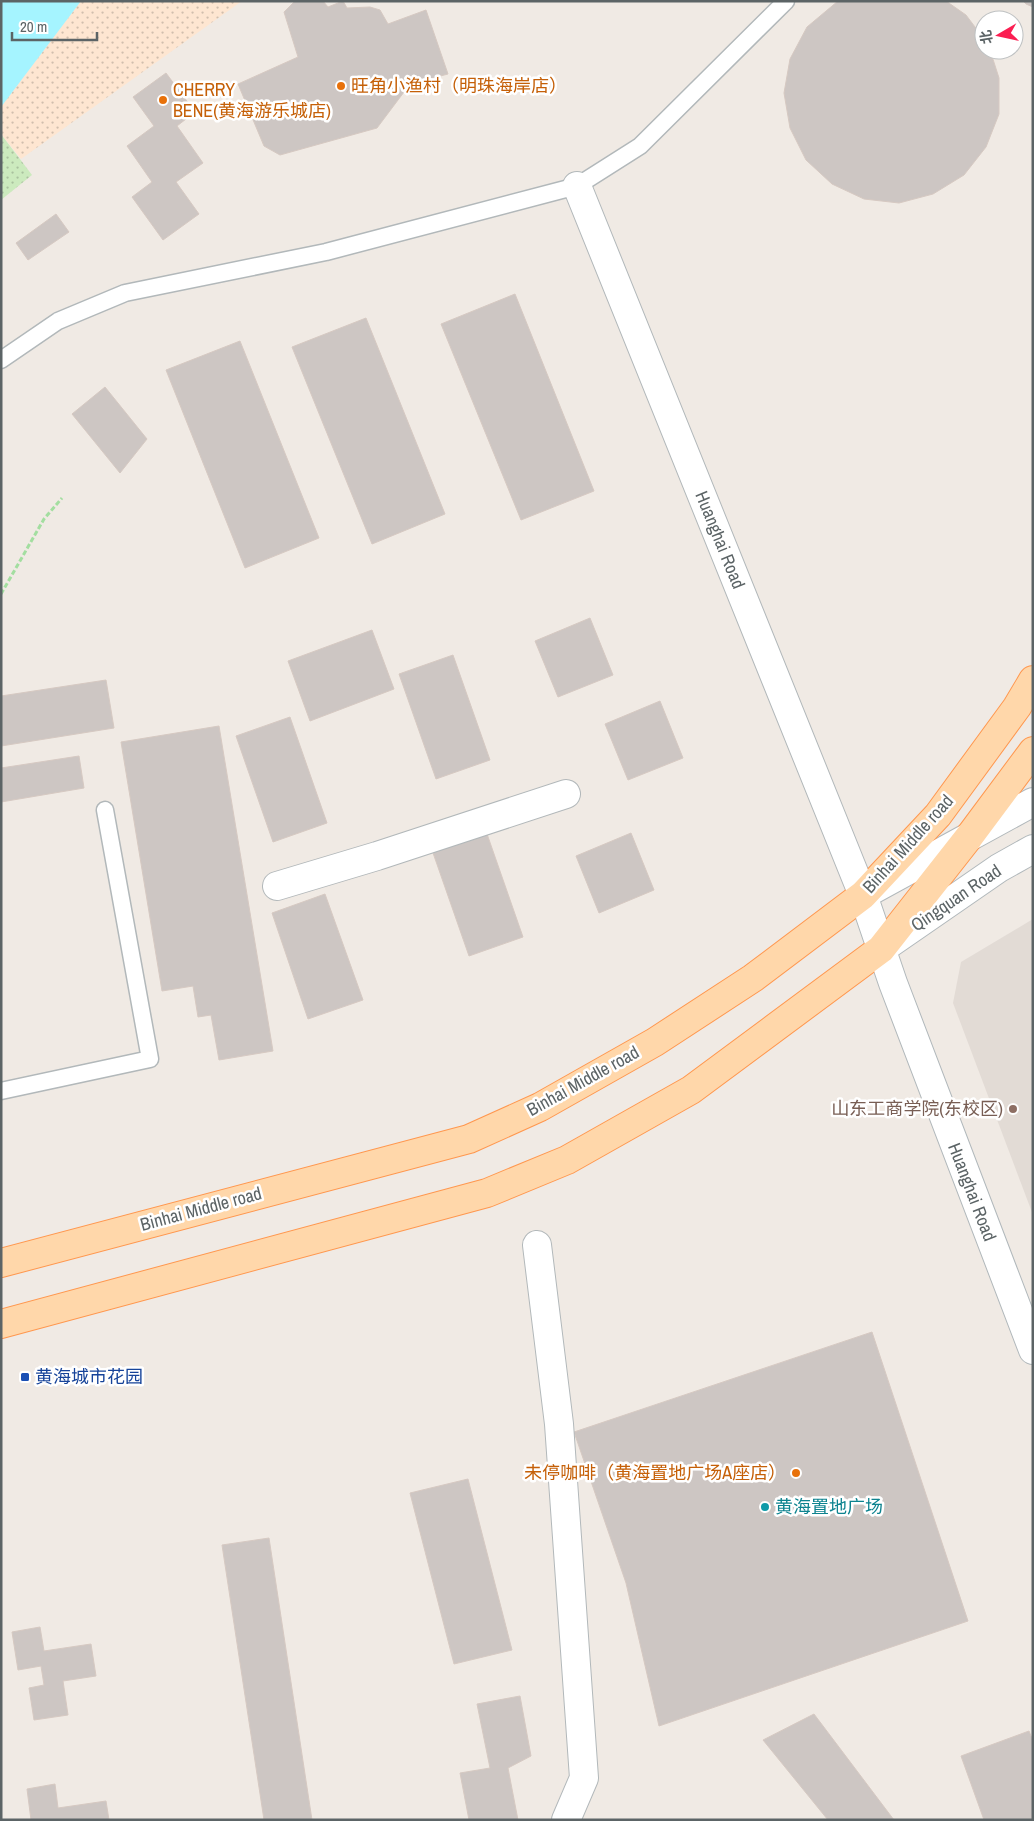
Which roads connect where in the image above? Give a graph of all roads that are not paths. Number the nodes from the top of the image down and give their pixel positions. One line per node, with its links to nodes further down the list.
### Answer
1 (786, 1): 2 (lane)
2 (576, 186): 3 (lane); 12 (street, Huanghai Road)
3 (1, 360)
4 (1033, 680): 12 (main road, Binhai Middle road)
5 (1033, 751): 9 (main road)
6 (566, 794): 11 (street)
7 (1033, 802): 9 (street)
8 (105, 810): 14 (lane)
9 (969, 837): 12 (street); 13 (main road)
10 (1033, 848): 13 (street, Qingquan Road)
11 (277, 886)
12 (863, 895): 13 (street, Huanghai Road); 16 (main road, Binhai Middle road)
13 (881, 949): 17 (main road); 18 (street, Huanghai Road)
14 (1, 1091)
15 (537, 1245): 19 (street)
16 (1, 1263)
17 (1, 1324)
18 (1033, 1350)
19 (566, 1820)

